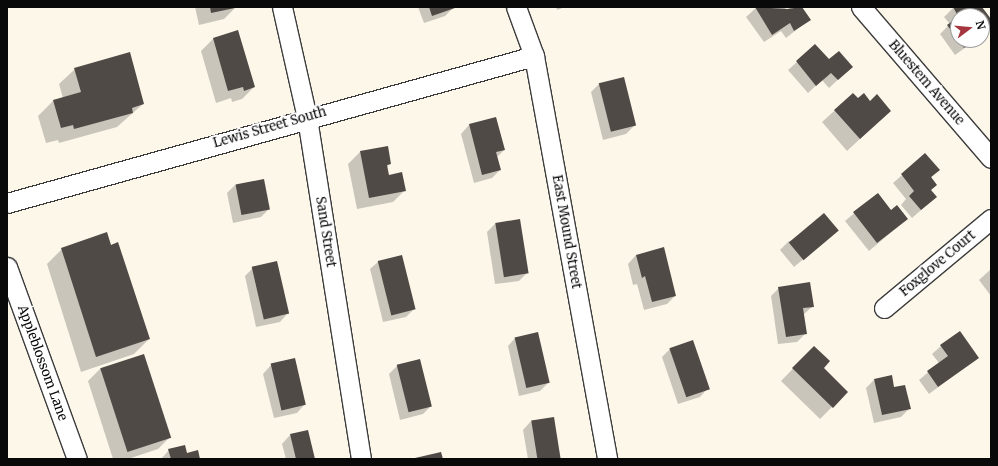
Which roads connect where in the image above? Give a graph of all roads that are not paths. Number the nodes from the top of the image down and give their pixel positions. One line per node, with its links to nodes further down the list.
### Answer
1 (282, 7): 5 (street, Sand Street)
2 (516, 7): 4 (street, East Mound Street)
3 (861, 7): 6 (street, Bluestem Avenue)
4 (534, 56): 5 (street, Lewis Street South); 13 (street, East Mound Street)
5 (307, 118): 7 (street, Lewis Street South); 12 (street, Sand Street)
6 (991, 158)
7 (7, 203)
8 (991, 219): 10 (street, Foxglove Court)
9 (7, 267): 11 (street, Appleblossom Lane)
10 (884, 308)
11 (77, 459)
12 (361, 459)
13 (607, 459)

